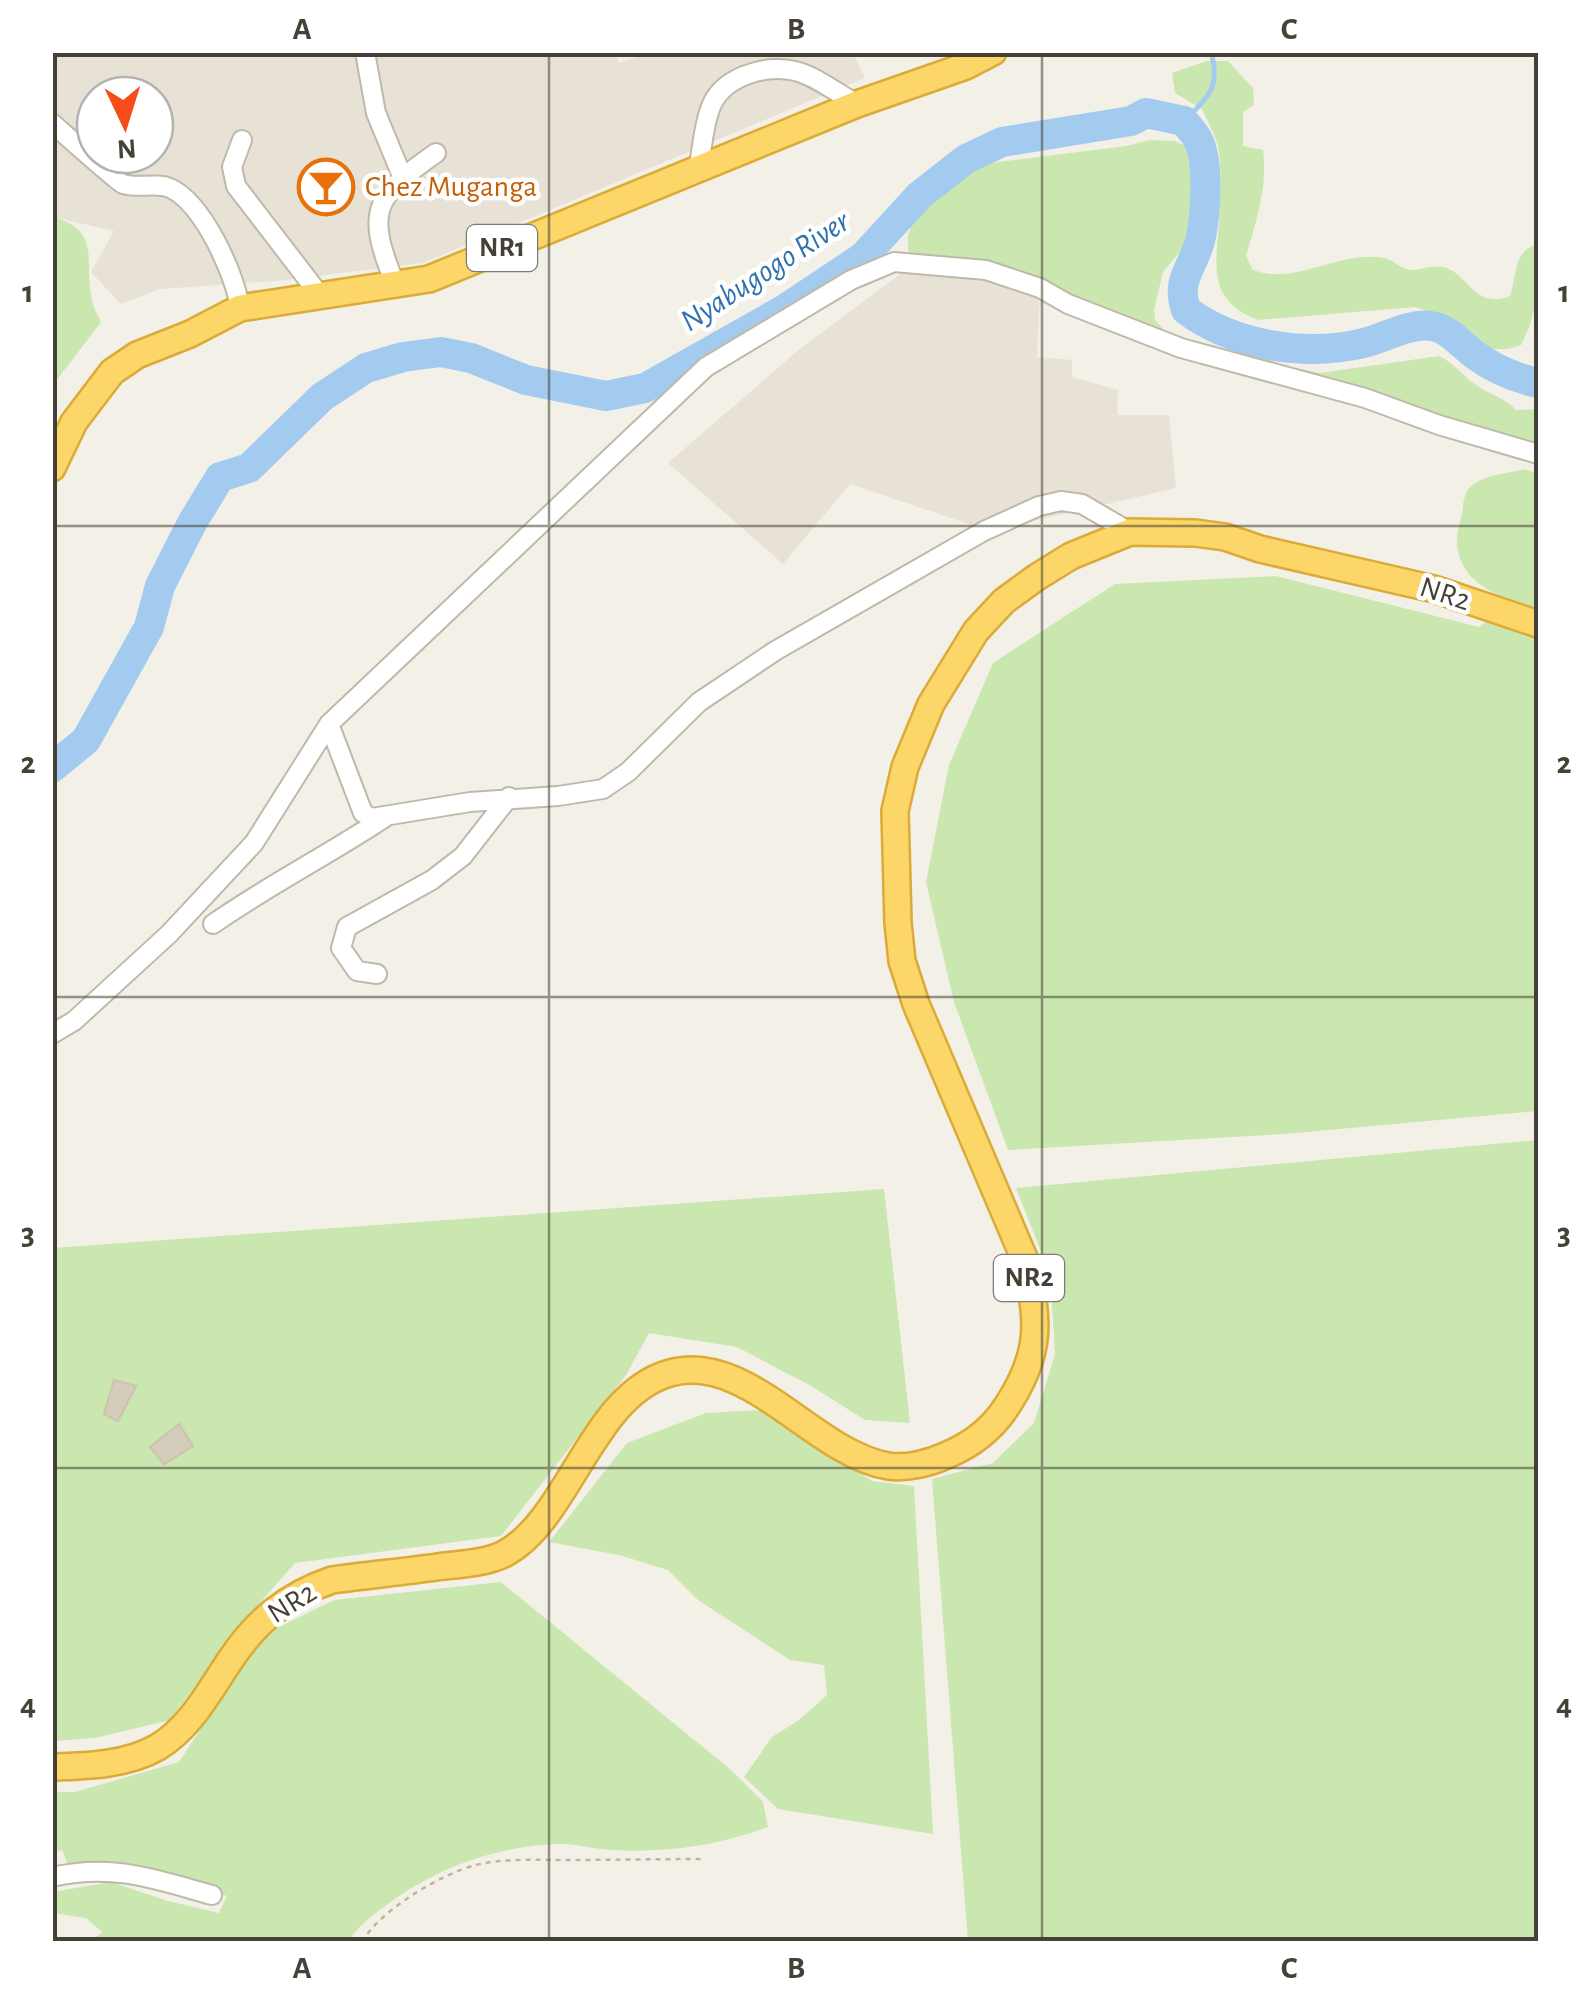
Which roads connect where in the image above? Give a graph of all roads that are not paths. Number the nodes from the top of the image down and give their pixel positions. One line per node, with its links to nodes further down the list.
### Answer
1 (364, 52): 8 (street)
2 (992, 52): 3 (highway, NR1)
3 (857, 104): 7 (highway, NR1); 7 (street)
4 (52, 123): 11 (street)
5 (242, 140): 10 (street)
6 (436, 153): 8 (street)
7 (698, 170): 9 (highway, NR1)
8 (402, 176): 9 (street)
9 (396, 286): 10 (highway, NR1)
10 (322, 298): 11 (highway, NR1)
11 (240, 308): 13 (highway, NR1)
12 (1538, 454): 16 (street)
13 (52, 468)
14 (1130, 532): 15 (highway, NR2 / NR2); 17 (street); 22 (highway, NR2 / NR2)
15 (1538, 624)
16 (329, 724): 18 (street); 21 (street)
17 (509, 797): 18 (street); 20 (street)
18 (384, 818): 19 (street)
19 (214, 924)
20 (377, 974)
21 (52, 1034)
22 (52, 1768)
23 (52, 1878): 24 (street)
24 (212, 1895)

